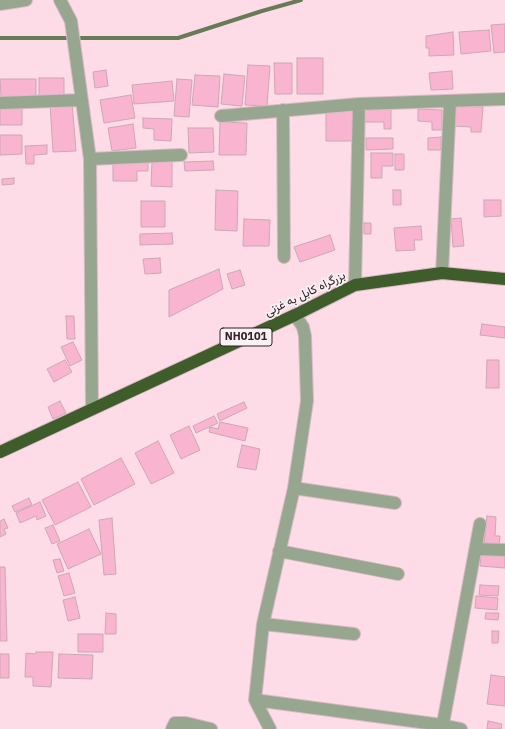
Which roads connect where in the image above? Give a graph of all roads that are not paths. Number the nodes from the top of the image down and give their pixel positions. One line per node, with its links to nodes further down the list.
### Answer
1 (26, 0): 3 (street)
2 (60, 0): 5 (street)
3 (0, 4)
4 (505, 99): 6 (street)
5 (82, 100): 7 (street); 12 (street)
6 (450, 101): 8 (street); 14 (street)
7 (0, 103)
8 (359, 104): 9 (street); 16 (street)
9 (283, 110): 10 (street); 13 (street)
10 (221, 116)
11 (181, 155): 12 (street)
12 (90, 159): 18 (street)
13 (284, 257)
14 (442, 273): 15 (highway, بزرگراه کابل به غزنی / NH0101); 16 (highway, بزرگراه کابل به غزنی / NH0101)
15 (505, 279)
16 (355, 285): 17 (highway, بزرگراه کابل به غزنی / NH0101)
17 (295, 314): 18 (highway, بزرگراه کابل به غزنی / NH0101); 20 (street)
18 (92, 409): 19 (highway, بزرگراه کابل به غزنی / NH0101)
19 (0, 452)
20 (294, 488): 21 (street); 25 (street)
21 (395, 503)
22 (480, 524): 23 (street)
23 (476, 549): 24 (street); 30 (street)
24 (505, 550)
25 (280, 551): 26 (street); 27 (street)
26 (398, 574)
27 (263, 624): 28 (street); 29 (street)
28 (354, 634)
29 (255, 700): 30 (street); 33 (street)
30 (442, 727): 34 (street)
31 (172, 729): 32 (street)
32 (211, 729)
33 (270, 729)
34 (461, 729)

